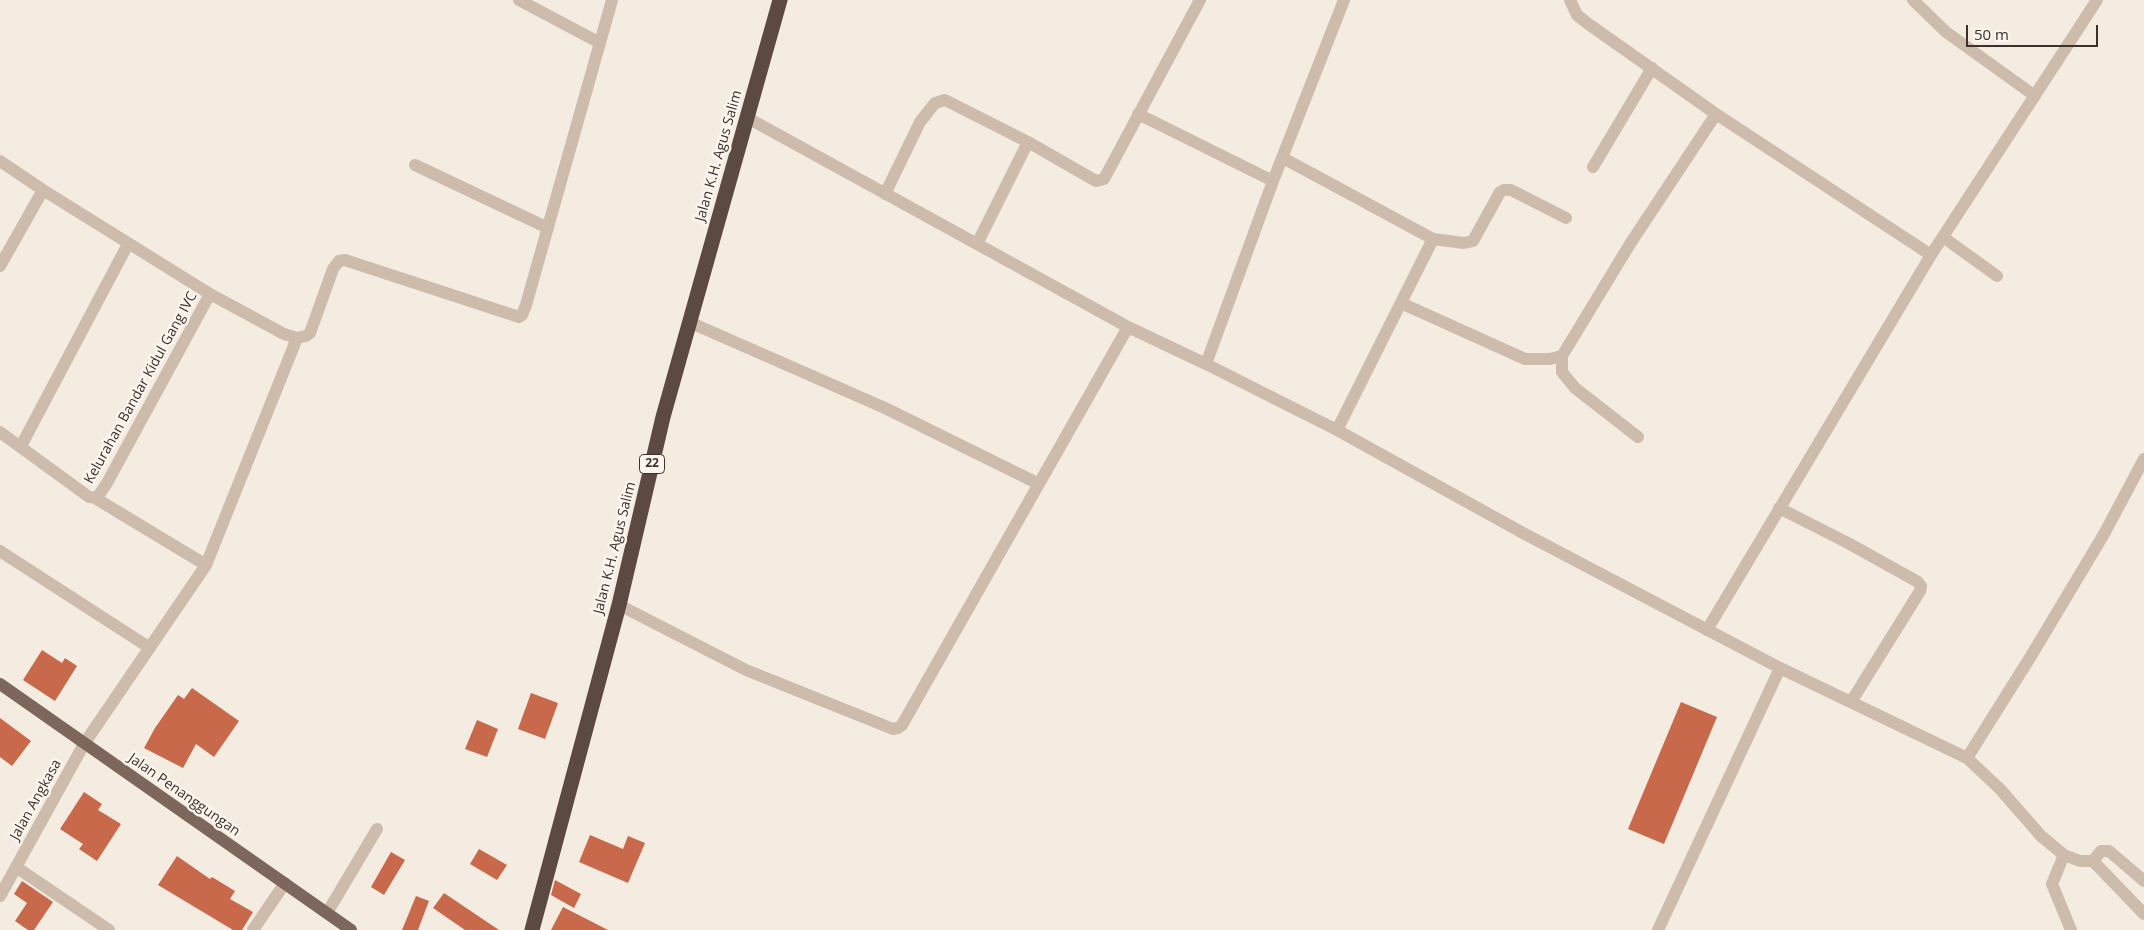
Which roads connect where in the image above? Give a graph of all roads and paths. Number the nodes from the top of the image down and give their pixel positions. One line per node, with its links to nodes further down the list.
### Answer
1 (518, 0): 9 (street)
2 (612, 0): 9 (street)
3 (780, 0): 14 (highway, Jalan K.H. Agus Salim / 22)
4 (1200, 0): 12 (street)
5 (1344, 0): 16 (street)
6 (1570, 0): 10 (street)
7 (1913, 0): 11 (street)
8 (2097, 0): 11 (street)
9 (600, 43): 24 (street)
10 (1652, 68): 13 (street); 19 (street)
11 (2034, 96): 25 (street)
12 (1138, 114): 15 (street); 20 (street)
13 (1716, 114): 29 (street); 37 (street)
14 (746, 117): 22 (street); 34 (highway, Jalan K.H. Agus Salim / 22)
15 (1028, 142): 22 (street); 28 (street)
16 (1283, 158): 20 (street); 26 (street)
17 (0, 161): 21 (street)
18 (416, 165): 24 (street)
19 (1593, 167)
20 (1273, 181): 38 (street)
21 (43, 190): 27 (street); 30 (street)
22 (885, 194): 28 (street)
23 (1566, 218): 26 (street)
24 (548, 228): 36 (street)
25 (1943, 237): 29 (street); 31 (street)
26 (1433, 239): 33 (street)
27 (128, 244): 32 (street); 42 (street)
28 (977, 244): 35 (street)
29 (1932, 255): 46 (street)
30 (0, 266)
31 (1997, 276)
32 (210, 294): 36 (street); 45 (street, Kelurahan Bandar Kidul Gang IVC)
33 (1400, 303): 37 (street); 39 (street)
34 (689, 322): 44 (street); 49 (highway, Jalan K.H. Agus Salim / 22)
35 (1128, 327): 38 (street); 44 (street)
36 (297, 338): 48 (street, Jalan Angkasa)
37 (1562, 356): 41 (street)
38 (1206, 364): 39 (street)
39 (1337, 430): 50 (street)
40 (0, 432): 42 (street, Kelurahan Bandar Kidul Gang IVC)
41 (1638, 437)
42 (21, 446): 45 (street, Kelurahan Bandar Kidul Gang IVC)
43 (2144, 459): 56 (street)
44 (1039, 484): 49 (street)
45 (94, 498): 48 (street)
46 (1780, 508): 50 (street); 54 (street)
47 (0, 551): 51 (street)
48 (206, 565): 51 (street, Jalan Angkasa)
49 (619, 605): 69 (highway, Jalan K.H. Agus Salim / 22)
50 (1707, 630): 52 (street)
51 (150, 648): 55 (street, Jalan Angkasa)
52 (1780, 668): 54 (street); 70 (street)
53 (0, 684): 55 (main road, Jalan Penanggungan)
54 (1851, 702): 56 (street)
55 (84, 744): 60 (street, Jalan Angkasa); 62 (main road, Jalan Penanggungan)
56 (1967, 758): 58 (street)
57 (377, 829): 64 (street)
58 (2064, 856): 59 (street); 71 (street)
59 (2093, 861): 61 (street); 65 (street)
60 (16, 867): 63 (street, Jalan Angkasa); 66 (street)
61 (2144, 881)
62 (285, 883): 64 (main road, Jalan Penanggungan); 67 (street)
63 (1, 893)
64 (327, 913): 68 (main road, Jalan Penanggungan)
65 (2144, 914)
66 (109, 930)
67 (253, 930)
68 (351, 930)
69 (532, 930)
70 (1658, 930)
71 (2071, 930)

